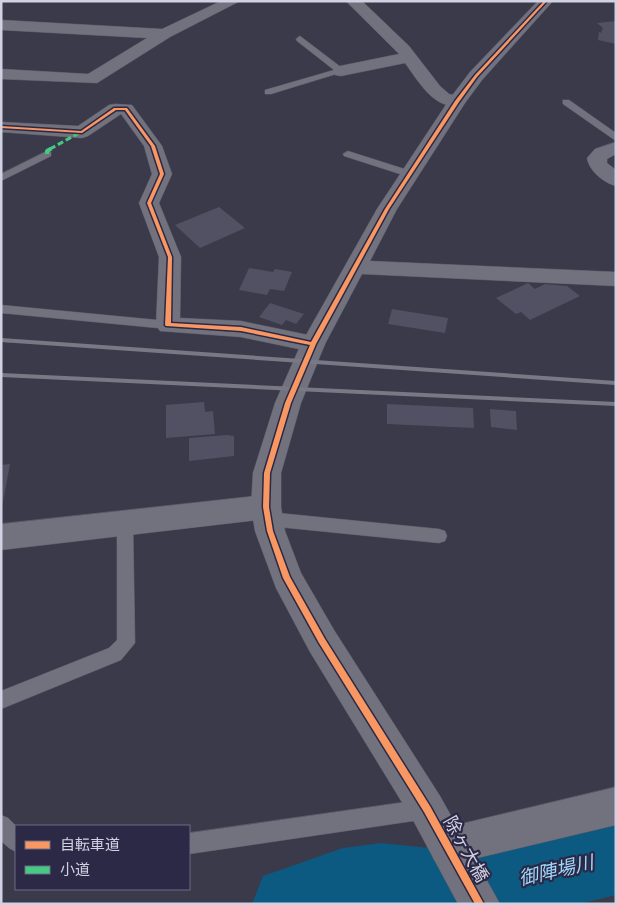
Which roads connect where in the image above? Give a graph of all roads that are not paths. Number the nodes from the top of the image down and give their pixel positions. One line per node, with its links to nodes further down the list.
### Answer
1 (233, 1): 5 (street)
2 (353, 1): 7 (street)
3 (546, 1): 11 (street, 除ヶ大橋)
4 (1, 25): 5 (street)
5 (164, 34): 9 (street)
6 (300, 38): 8 (lane)
7 (410, 57): 8 (street); 11 (street)
8 (341, 71): 10 (lane)
9 (1, 74)
10 (268, 92)
11 (457, 101): 18 (street, 除ヶ大橋)
12 (566, 102): 14 (lane)
13 (1, 127): 24 (street)
14 (616, 138)
15 (616, 148): 20 (street)
16 (47, 154): 19 (lane)
17 (348, 154): 18 (lane)
18 (410, 174): 21 (street, 除ヶ大橋)
19 (1, 178)
20 (616, 180)
21 (354, 267): 22 (street); 25 (street, 除ヶ大橋)
22 (616, 280)
23 (1, 309): 24 (lane)
24 (168, 325): 25 (street)
25 (313, 344): 26 (street, 除ヶ大橋)
26 (267, 513): 27 (street); 28 (lane); 32 (street, 除ヶ大橋)
27 (125, 524): 29 (street); 30 (lane)
28 (439, 536)
29 (1, 537)
30 (1, 700)
31 (616, 806): 36 (street)
32 (427, 809): 35 (lane); 36 (street, 除ヶ大橋)
33 (1, 825): 34 (lane)
34 (15, 840)
35 (190, 844)
36 (454, 857): 37 (street, 除ヶ大橋)
37 (480, 904)

